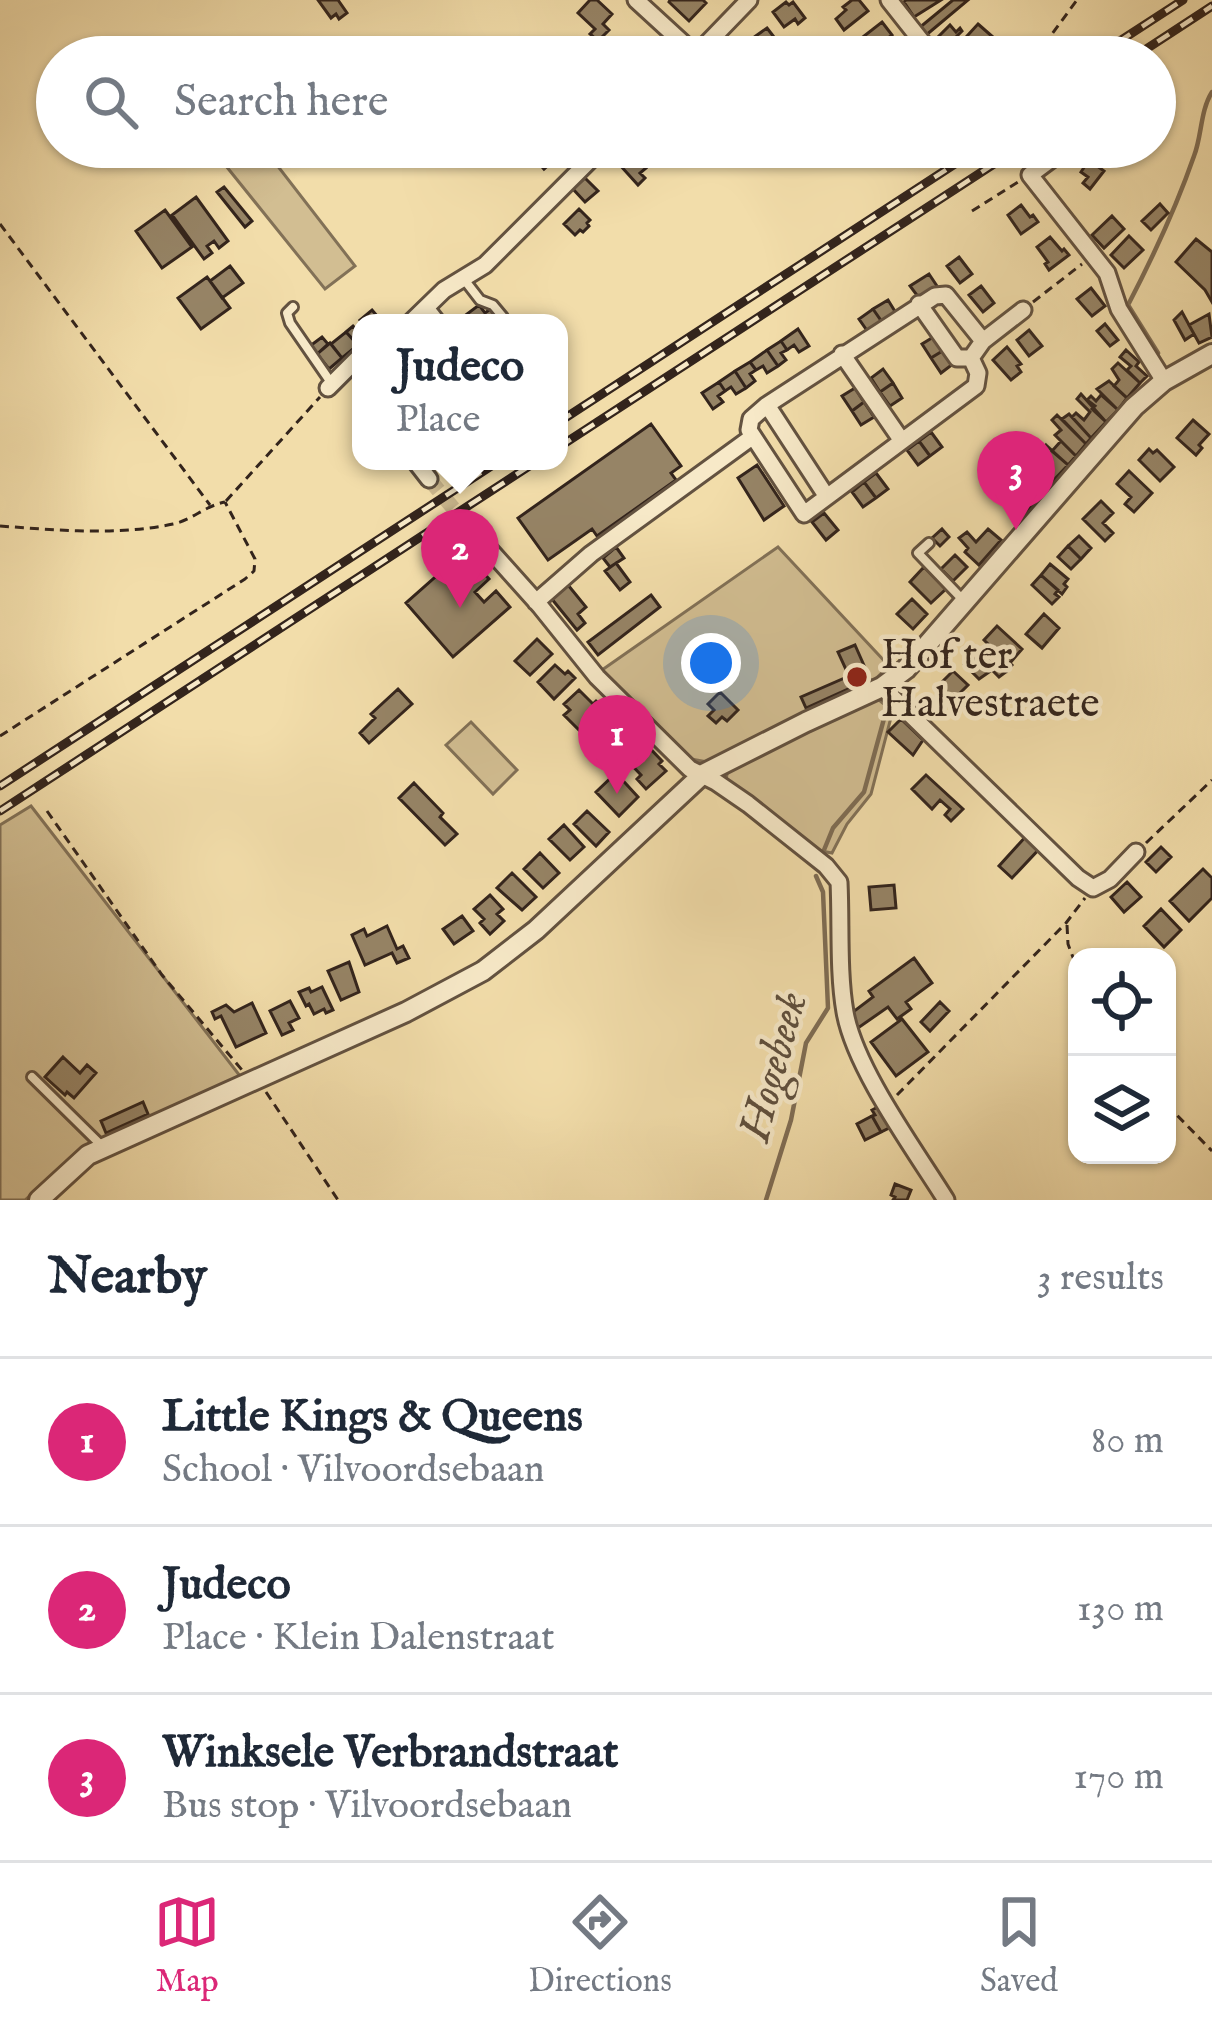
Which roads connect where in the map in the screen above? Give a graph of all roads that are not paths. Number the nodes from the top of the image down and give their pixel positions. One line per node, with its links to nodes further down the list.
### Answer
1 (636, 0): 4 (street)
2 (749, 0): 5 (street)
3 (889, 0): 6 (street)
4 (674, 36)
5 (714, 36)
6 (917, 36)
7 (583, 168): 9 (street)
8 (1039, 168): 22 (street)
9 (463, 278): 10 (street); 16 (lane)
10 (428, 304): 14 (street); 15 (lane)
11 (919, 304): 17 (street); 18 (street); 20 (street)
12 (293, 307): 23 (lane)
13 (1023, 310): 17 (street)
14 (419, 314)
15 (435, 314)
16 (500, 314)
17 (982, 341): 20 (street)
18 (842, 354): 24 (street); 26 (street)
19 (1212, 354): 22 (street)
20 (971, 358): 26 (street)
21 (352, 364): 23 (street)
22 (1164, 381): 33 (street)
23 (330, 386)
24 (767, 405): 25 (street); 29 (street)
25 (752, 437): 29 (street); 32 (street)
26 (902, 441): 29 (street)
27 (422, 470): 28 (street)
28 (429, 479)
29 (827, 497)
30 (463, 520): 32 (street)
31 (929, 543): 33 (lane)
32 (536, 602): 35 (street)
33 (964, 602): 34 (street)
34 (882, 687): 35 (street); 36 (street)
35 (703, 774): 38 (street); 40 (street)
36 (1136, 852)
37 (32, 1077): 38 (lane)
38 (104, 1148): 39 (street)
39 (39, 1200)
40 (946, 1200)

